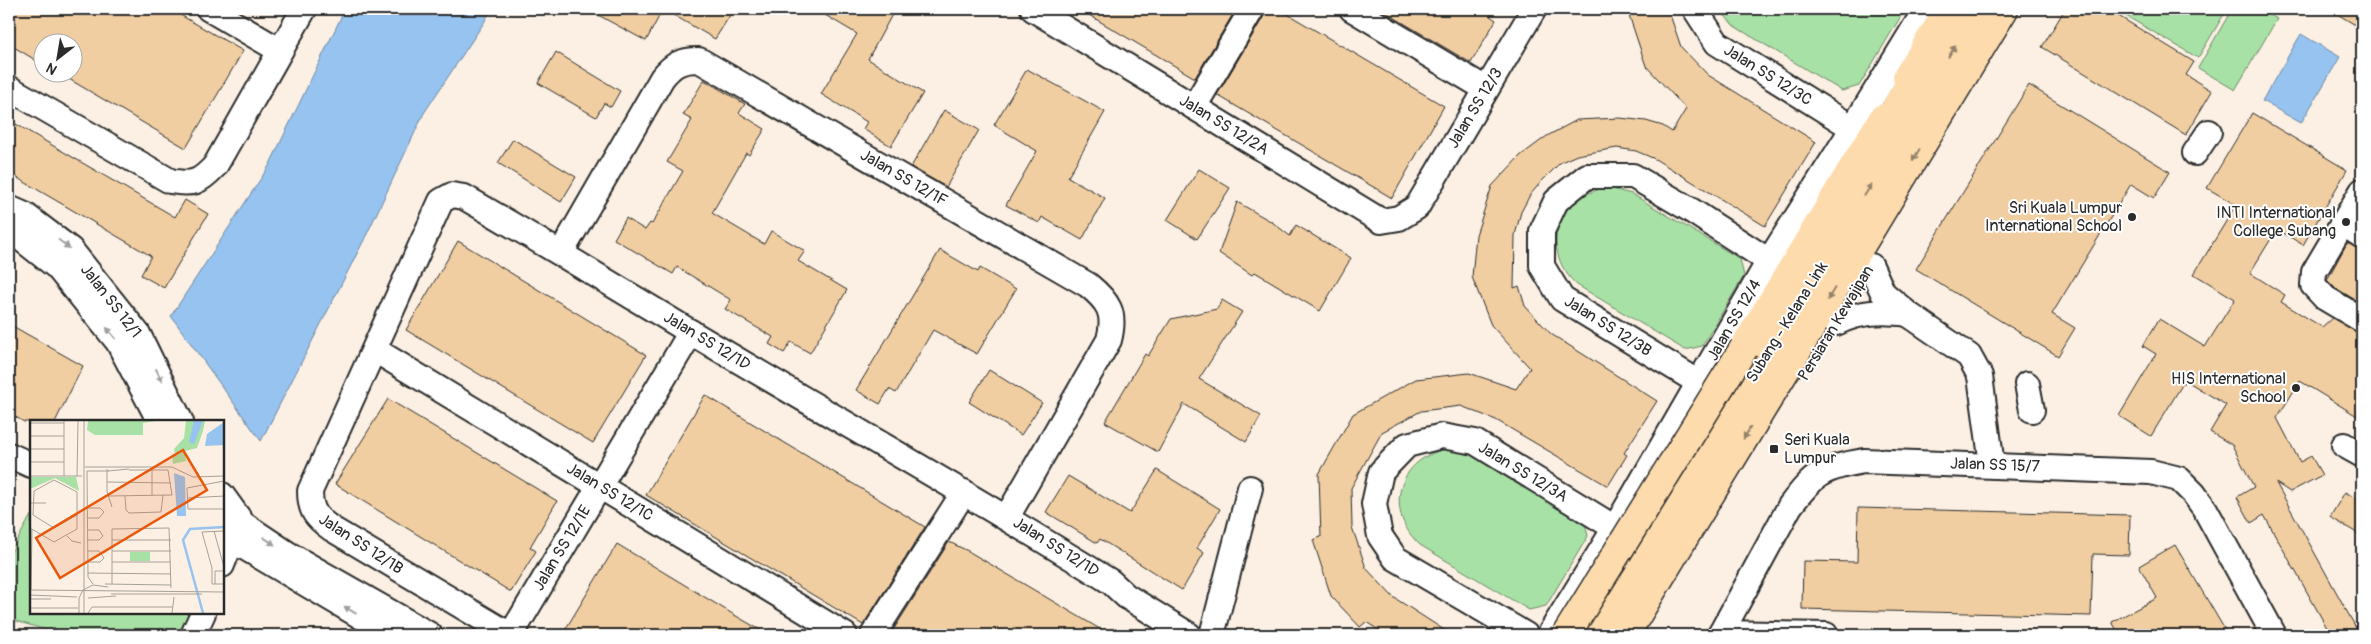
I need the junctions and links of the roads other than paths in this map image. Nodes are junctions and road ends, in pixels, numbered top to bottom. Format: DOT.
graph roads {
  1 [pos="209,9"];
  2 [pos="304,9"];
  3 [pos="1033,9"];
  4 [pos="1252,9"];
  5 [pos="1352,9"];
  6 [pos="1534,9"];
  7 [pos="1695,9"];
  8 [pos="1926,9"];
  9 [pos="1949,9"];
  10 [pos="1956,9"];
  11 [pos="1978,9"];
  12 [pos="2004,9"];
  13 [pos="2023,9"];
  14 [pos="279,50"];
  15 [pos="9,88"];
  16 [pos="1486,90"];
  17 [pos="1194,107"];
  18 [pos="1853,128"];
  19 [pos="2209,132"];
  20 [pos="2195,153"];
  21 [pos="2362,191"];
  22 [pos="1417,207"];
  23 [pos="9,208"];
  24 [pos="2342,224"];
  25 [pos="9,229"];
  26 [pos="2362,236"];
  27 [pos="560,252"];
  28 [pos="1769,261"];
  29 [pos="1871,266"];
  30 [pos="1908,314"];
  31 [pos="2362,320"];
  32 [pos="1836,323"];
  33 [pos="691,332"];
  34 [pos="374,350"];
  35 [pos="1698,382"];
  36 [pos="2027,384"];
  37 [pos="2032,410"];
  38 [pos="159,420"];
  39 [pos="181,420"];
  40 [pos="9,455"];
  41 [pos="1992,464"];
  42 [pos="30,465"];
  43 [pos="9,472"];
  44 [pos="30,480"];
  45 [pos="599,486"];
  46 [pos="1250,488"];
  47 [pos="964,492"];
  48 [pos="224,499"];
  49 [pos="1007,517"];
  50 [pos="1615,528"];
  51 [pos="233,532"];
  52 [pos="224,559"];
  53 [pos="1111,582"];
  54 [pos="203,614"];
  55 [pos="1579,630"];
  56 [pos="420,633"];
  57 [pos="1720,634"];
  58 [pos="194,635"];
  59 [pos="392,635"];
  60 [pos="510,635"];
  61 [pos="845,635"];
  62 [pos="873,635"];
  63 [pos="1189,635"];
  64 [pos="1206,635"];
  65 [pos="1212,635"];
  66 [pos="1526,635"];
  67 [pos="1549,635"];
  68 [pos="1625,635"];
  69 [pos="1644,635"];
  70 [pos="1826,635"];
  71 [pos="2274,635"];
  1 -- 14 [label="street"];
  2 -- 14 [label="street"];
  3 -- 17 [label="street, Jalan SS 12/2A"];
  4 -- 17 [label="street"];
  5 -- 16 [label="street"];
  6 -- 16 [label="street, Jalan SS 12/3"];
  7 -- 18 [label="street, Jalan SS 12/3C"];
  8 -- 18 [label="street, Jalan SS 12/4"];
  9 -- 55 [label="main road, bridge"];
  10 -- 55 [label="main road"];
  55 -- 11 [label="main road, Subang - Kelana Link, one-way"];
  12 -- 68 [label="main road, Subang - Kelana Link, one-way"];
  13 -- 29 [label="main road, Persiaran Kewajipan"];
  14 -- 15 [label="street"];
  16 -- 22 [label="street, Jalan SS 12/3"];
  17 -- 22 [label="street, Jalan SS 12/2A"];
  18 -- 28 [label="street, Jalan SS 12/4"];
  19 -- 20 [label="street"];
  21 -- 24 [label="street"];
  23 -- 39 [label="street, Jalan SS 12/1, one-way"];
  24 -- 26 [label="street"];
  24 -- 31 [label="street"];
  38 -- 25 [label="street, Jalan SS 12/1, one-way"];
  27 -- 33 [label="street, Jalan SS 12/1D"];
  27 -- 34 [label="street, Jalan SS 12/1D"];
  27 -- 49 [label="street, Jalan SS 12/1F"];
  28 -- 35 [label="street, Jalan SS 12/4"];
  28 -- 35 [label="street, Jalan SS 12/3B"];
  29 -- 30 [label="street"];
  29 -- 32 [label="main road, Persiaran Kewajipan"];
  30 -- 32 [label="street"];
  30 -- 41 [label="street"];
  32 -- 69 [label="main road, Persiaran Kewajipan"];
  33 -- 45 [label="street, Jalan SS 12/1E"];
  33 -- 47 [label="street, Jalan SS 12/1D"];
  34 -- 45 [label="street, Jalan SS 12/1C"];
  34 -- 60 [label="street, Jalan SS 12/1B"];
  35 -- 50 [label="street, Jalan SS 12/4"];
  36 -- 37 [label="street"];
  40 -- 42 [label="street"];
  41 -- 57 [label="street, Jalan SS 15/7"];
  41 -- 71 [label="street, Jalan SS 15/7"];
  43 -- 44 [label="street"];
  45 -- 60 [label="street, Jalan SS 12/1E"];
  45 -- 61 [label="street, Jalan SS 12/1C"];
  46 -- 65 [label="street"];
  47 -- 49 [label="street, Jalan SS 12/1D"];
  47 -- 62 [label="street"];
  48 -- 51 [label="street"];
  49 -- 53 [label="street, Jalan SS 12/1D"];
  50 -- 55 [label="street, Jalan SS 12/4"];
  50 -- 66 [label="street, Jalan SS 12/3A"];
  51 -- 52 [label="street"];
  51 -- 56 [label="street, one-way"];
  59 -- 51 [label="street, one-way"];
  53 -- 63 [label="street, Jalan SS 12/1D"];
  53 -- 64 [label="street, Jalan SS 12/1D"];
  54 -- 58 [label="street"];
  55 -- 67 [label="street, Jalan SS 12/4"];
  57 -- 70 [label="street"];
}
